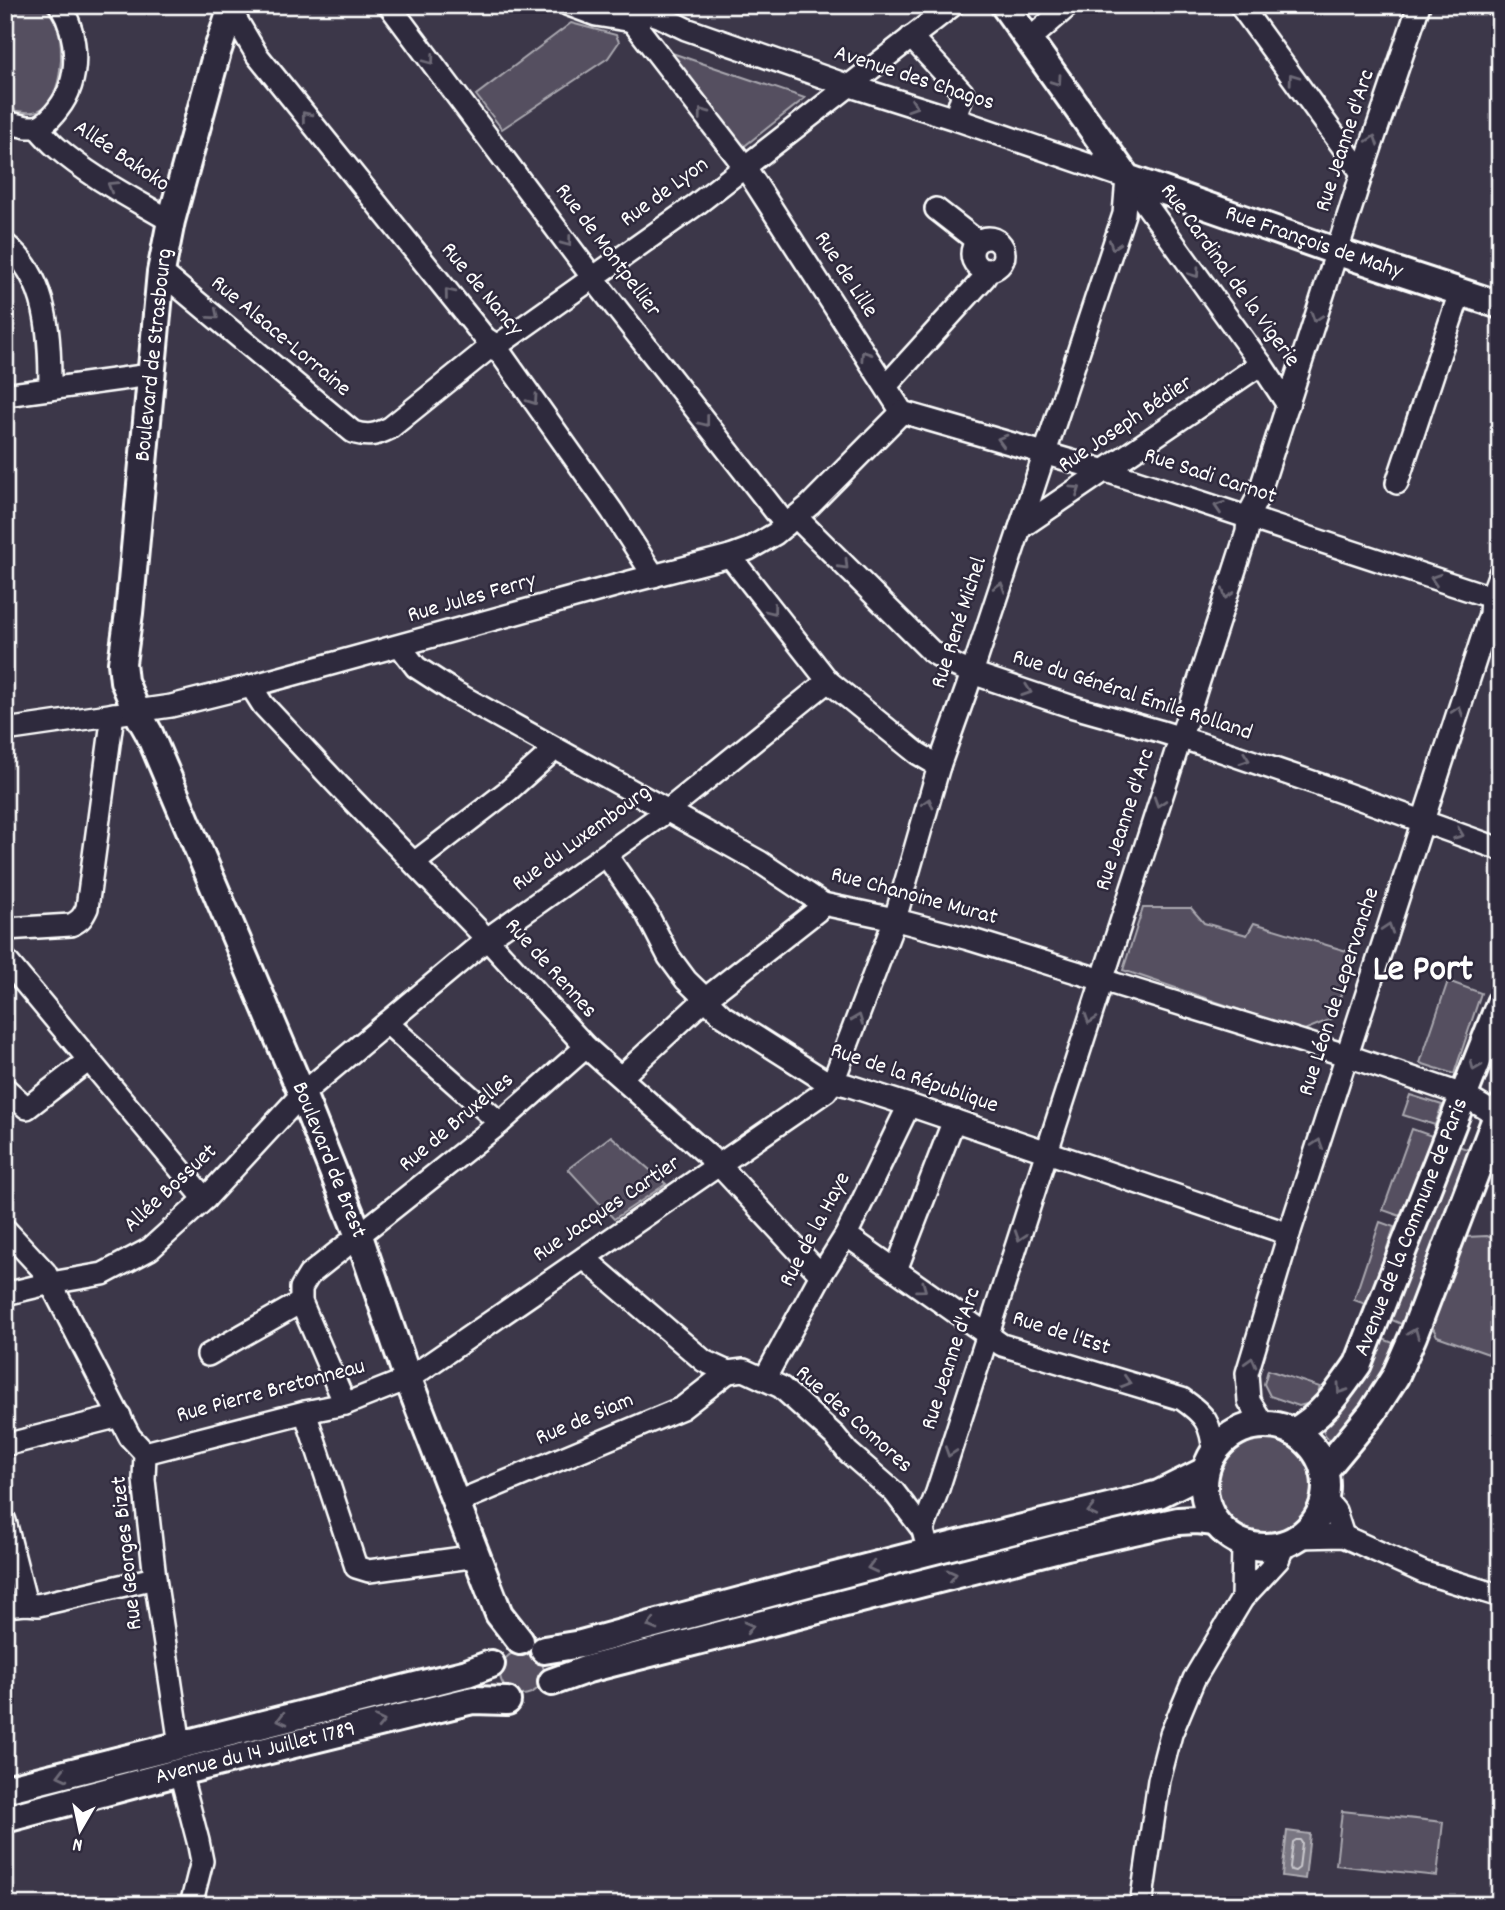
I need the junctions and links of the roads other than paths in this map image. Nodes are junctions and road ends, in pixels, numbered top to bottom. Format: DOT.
graph roads {
  1 [pos="60,5"];
  2 [pos="389,5"];
  3 [pos="569,5"];
  4 [pos="620,5"];
  5 [pos="953,5"];
  6 [pos="1004,5"];
  7 [pos="1069,5"];
  8 [pos="1240,5"];
  9 [pos="1419,5"];
  10 [pos="1495,5"];
  11 [pos="232,6"];
  12 [pos="1500,7"];
  13 [pos="631,14"];
  14 [pos="911,37"];
  15 [pos="1028,40"];
  16 [pos="253,49"];
  17 [pos="217,52"];
  18 [pos="848,85"];
  19 [pos="955,120"];
  20 [pos="5,122"];
  21 [pos="37,127"];
  22 [pos="745,167"];
  23 [pos="1362,173"];
  24 [pos="1127,178"];
  25 [pos="936,209"];
  26 [pos="171,221"];
  27 [pos="5,244"];
  28 [pos="1338,252"];
  29 [pos="162,272"];
  30 [pos="593,278"];
  31 [pos="1460,292"];
  32 [pos="1500,304"];
  33 [pos="494,344"];
  34 [pos="1261,364"];
  35 [pos="150,375"];
  36 [pos="886,386"];
  37 [pos="50,389"];
  38 [pos="5,395"];
  39 [pos="1288,405"];
  40 [pos="902,412"];
  41 [pos="367,437"];
  42 [pos="1045,453"];
  43 [pos="1106,471"];
  44 [pos="1397,483"];
  45 [pos="1248,516"];
  46 [pos="791,521"];
  47 [pos="1020,528"];
  48 [pos="730,556"];
  49 [pos="1500,573"];
  50 [pos="654,576"];
  51 [pos="1496,599"];
  52 [pos="400,646"];
  53 [pos="972,673"];
  54 [pos="828,681"];
  55 [pos="251,686"];
  56 [pos="125,712"];
  57 [pos="5,730"];
  58 [pos="1180,737"];
  59 [pos="555,749"];
  60 [pos="939,766"];
  61 [pos="667,811"];
  62 [pos="1423,821"];
  63 [pos="1500,849"];
  64 [pos="606,855"];
  65 [pos="414,863"];
  66 [pos="823,904"];
  67 [pos="895,919"];
  68 [pos="5,929"];
  69 [pos="487,939"];
  70 [pos="5,959"];
  71 [pos="1103,980"];
  72 [pos="705,999"];
  73 [pos="1500,1003"];
  74 [pos="387,1023"];
  75 [pos="586,1047"];
  76 [pos="1347,1056"];
  77 [pos="89,1060"];
  78 [pos="621,1077"];
  79 [pos="833,1082"];
  80 [pos="5,1088"];
  81 [pos="302,1094"];
  82 [pos="1463,1094"];
  83 [pos="909,1105"];
  84 [pos="1499,1113"];
  85 [pos="954,1120"];
  86 [pos="499,1123"];
  87 [pos="1048,1151"];
  88 [pos="719,1165"];
  89 [pos="205,1199"];
  90 [pos="5,1229"];
  91 [pos="1289,1234"];
  92 [pos="846,1235"];
  93 [pos="359,1236"];
  94 [pos="583,1258"];
  95 [pos="896,1270"];
  96 [pos="821,1275"];
  97 [pos="51,1283"];
  98 [pos="5,1294"];
  99 [pos="301,1302"];
  100 [pos="988,1335"];
  101 [pos="208,1355"];
  102 [pos="727,1372"];
  103 [pos="408,1378"];
  104 [pos="765,1378"];
  105 [pos="345,1404"];
  106 [pos="305,1412"];
  107 [pos="120,1416"];
  108 [pos="1264,1424"];
  109 [pos="1293,1432"];
  110 [pos="5,1445"];
  111 [pos="145,1453"];
  112 [pos="1209,1462"];
  113 [pos="1324,1471"];
  114 [pos="894,1492"];
  115 [pos="937,1492"];
  116 [pos="1325,1499"];
  117 [pos="456,1503"];
  118 [pos="5,1521"];
  119 [pos="1215,1522"];
  120 [pos="1343,1536"];
  121 [pos="925,1541"];
  122 [pos="1291,1541"];
  123 [pos="1243,1544"];
  124 [pos="477,1556"];
  125 [pos="155,1578"];
  126 [pos="1500,1596"];
  127 [pos="1242,1599"];
  128 [pos="15,1605"];
  129 [pos="544,1650"];
  130 [pos="496,1656"];
  131 [pos="584,1657"];
  132 [pos="533,1696"];
  133 [pos="180,1745"];
  134 [pos="180,1772"];
  135 [pos="5,1789"];
  136 [pos="5,1819"];
  137 [pos="191,1905"];
  138 [pos="1141,1905"];
  1 -- 21 [label="street"];
  2 -- 30 [label="street, Rue de Montpellier, one-way"];
  3 -- 13 [label="street, Avenue des Chagos"];
  4 -- 13 [label="street, Rue de Lille"];
  5 -- 14 [label="street, Rue de Lyon"];
  6 -- 15 [label="main road"];
  7 -- 15 [label="street"];
  23 -- 8 [label="street, one-way"];
  23 -- 9 [label="street, Rue Jeanne d'Arc, one-way"];
  10 -- 12 [label="street"];
  11 -- 16 [label="street, Rue de Nancy"];
  11 -- 17 [label="main road, Boulevard de Strasbourg"];
  13 -- 18 [label="street, Avenue des Chagos"];
  22 -- 13 [label="street, Rue de Lille, one-way"];
  14 -- 18 [label="street, Rue de Lyon"];
  14 -- 19 [label="street"];
  15 -- 24 [label="main road, one-way"];
  16 -- 17 [label="street"];
  33 -- 16 [label="street, Rue de Nancy, one-way"];
  17 -- 26 [label="main road, Boulevard de Strasbourg"];
  18 -- 19 [label="street, Avenue des Chagos, one-way"];
  18 -- 22 [label="street, Rue de Lyon"];
  19 -- 24 [label="street, Avenue des Chagos"];
  20 -- 21 [label="street, Allée Bakoko"];
  26 -- 21 [label="street, Allée Bakoko, one-way"];
  22 -- 30 [label="street, Rue de Lyon"];
  36 -- 22 [label="street, Rue de Lille, one-way"];
  23 -- 28 [label="street, Rue Jeanne d'Arc"];
  24 -- 28 [label="main road, Rue François de Mahy"];
  24 -- 34 [label="street, Rue Cardinal de la Vigerie, one-way"];
  24 -- 42 [label="street, Rue René Michel, one-way"];
  25 -- 36 [label="street"];
  26 -- 29 [label="main road, Boulevard de Strasbourg"];
  27 -- 37 [label="street"];
  28 -- 31 [label="main road, Rue François de Mahy"];
  28 -- 39 [label="street, Rue Jeanne d'Arc, one-way"];
  29 -- 35 [label="main road, Boulevard de Strasbourg"];
  29 -- 41 [label="street, Rue Alsace-Lorraine, one-way"];
  30 -- 33 [label="street, Rue de Lyon"];
  30 -- 46 [label="street, Rue de Montpellier, one-way"];
  31 -- 32 [label="main road, Rue François de Mahy"];
  31 -- 44 [label="street"];
  33 -- 41 [label="street, Rue de Lyon"];
  33 -- 50 [label="street, Rue de Nancy, one-way"];
  34 -- 39 [label="street, Rue Cardinal de la Vigerie"];
  34 -- 43 [label="street, Rue Joseph Bédier"];
  35 -- 37 [label="street"];
  35 -- 56 [label="main road, Boulevard de Strasbourg"];
  36 -- 40 [label="street, Rue de Lille"];
  37 -- 38 [label="street"];
  39 -- 45 [label="street, Rue Jeanne d'Arc"];
  42 -- 40 [label="street, Rue Sadi Carnot, one-way"];
  40 -- 46 [label="street, Rue Jules Ferry"];
  42 -- 43 [label="street, Rue Sadi Carnot"];
  42 -- 47 [label="street, Rue René Michel"];
  45 -- 43 [label="street, Rue Sadi Carnot, one-way"];
  47 -- 43 [label="street, Rue Joseph Bédier, one-way"];
  51 -- 45 [label="street, Rue Sadi Carnot, one-way"];
  45 -- 58 [label="street, Rue Jeanne d'Arc, one-way"];
  46 -- 48 [label="street, Rue Jules Ferry"];
  46 -- 53 [label="street, Rue du Général Émile Rolland, one-way"];
  53 -- 47 [label="street, Rue René Michel, one-way"];
  48 -- 50 [label="street, Rue Jules Ferry"];
  48 -- 54 [label="street, one-way"];
  49 -- 51 [label="street, Rue Léon de Lepervanche"];
  50 -- 52 [label="street, Rue Jules Ferry"];
  62 -- 51 [label="street, Rue Léon de Lepervanche, one-way"];
  52 -- 55 [label="street, Rue Jules Ferry"];
  52 -- 59 [label="street, Rue Chanoine Murat"];
  53 -- 58 [label="street, Rue du Général Émile Rolland, one-way"];
  53 -- 60 [label="street, Rue René Michel"];
  54 -- 60 [label="street"];
  54 -- 61 [label="street, Rue du Luxembourg"];
  55 -- 56 [label="street, Rue Jules Ferry"];
  55 -- 65 [label="street, Rue de Rennes"];
  56 -- 57 [label="street, Rue Jules Ferry"];
  56 -- 68 [label="street"];
  56 -- 81 [label="main road, Boulevard de Brest"];
  58 -- 62 [label="street, Rue du Général Émile Rolland, one-way"];
  58 -- 71 [label="street, Rue Jeanne d'Arc, one-way"];
  59 -- 61 [label="street, Rue Chanoine Murat"];
  59 -- 65 [label="street"];
  67 -- 60 [label="street, Rue René Michel, one-way"];
  61 -- 64 [label="street, Rue du Luxembourg"];
  61 -- 66 [label="street, Rue Chanoine Murat"];
  62 -- 63 [label="street, Rue du Général Émile Rolland, one-way"];
  76 -- 62 [label="street, Rue Léon de Lepervanche, one-way"];
  64 -- 69 [label="street, Rue du Luxembourg"];
  64 -- 72 [label="street, Rue de la République"];
  65 -- 69 [label="street, Rue de Rennes"];
  66 -- 67 [label="street, Rue Chanoine Murat"];
  66 -- 72 [label="street"];
  67 -- 71 [label="street, Rue Chanoine Murat"];
  79 -- 67 [label="street, Rue René Michel, one-way"];
  69 -- 74 [label="street, Rue du Luxembourg"];
  69 -- 75 [label="street, Rue de Rennes"];
  70 -- 77 [label="street"];
  71 -- 76 [label="street, Rue Chanoine Murat"];
  71 -- 87 [label="street, Rue Jeanne d'Arc, one-way"];
  72 -- 78 [label="street"];
  72 -- 79 [label="street, Rue de la République"];
  73 -- 82 [label="main road, Avenue de la Commune de Paris, one-way"];
  74 -- 81 [label="street, Rue du Luxembourg"];
  74 -- 86 [label="street"];
  75 -- 78 [label="street, Rue de Rennes"];
  75 -- 86 [label="street, Rue de Bruxelles"];
  76 -- 82 [label="street, Rue Chanoine Murat"];
  91 -- 76 [label="street, Rue Léon de Lepervanche, one-way"];
  77 -- 80 [label="street"];
  77 -- 89 [label="street"];
  78 -- 88 [label="street, Rue de Rennes"];
  79 -- 83 [label="street, Rue de la République"];
  79 -- 88 [label="street, Rue Jacques Cartier"];
  81 -- 89 [label="street, Allée Bossuet"];
  81 -- 93 [label="main road, Boulevard de Brest"];
  82 -- 84 [label="street, Rue Chanoine Murat"];
  82 -- 109 [label="main road, Avenue de la Commune de Paris, one-way"];
  83 -- 85 [label="street, Rue de la République"];
  83 -- 92 [label="street, Rue de la Haye"];
  113 -- 84 [label="main road, Avenue de la Commune de Paris, one-way"];
  85 -- 87 [label="street, Rue de la République"];
  85 -- 95 [label="street"];
  86 -- 93 [label="street, Rue de Bruxelles"];
  87 -- 91 [label="street, Rue de la République"];
  87 -- 100 [label="street, Rue Jeanne d'Arc, one-way"];
  88 -- 94 [label="street, Rue Jacques Cartier"];
  88 -- 96 [label="street, Rue de Rennes"];
  89 -- 97 [label="street, Allée Bossuet"];
  90 -- 97 [label="street, Rue Georges Bizet"];
  108 -- 91 [label="street, Rue Léon de Lepervanche, one-way"];
  92 -- 95 [label="street, Rue de l'Est"];
  92 -- 96 [label="street, Rue de la Haye"];
  93 -- 99 [label="street, Rue de Bruxelles"];
  93 -- 103 [label="main road, Boulevard de Brest"];
  94 -- 102 [label="street, Rue des Comores"];
  94 -- 103 [label="street, Rue Jacques Cartier"];
  95 -- 100 [label="street, Rue de l'Est, one-way"];
  96 -- 104 [label="street, Rue de la Haye"];
  97 -- 98 [label="street, Allée Bossuet"];
  97 -- 107 [label="street, Rue Georges Bizet"];
  99 -- 101 [label="street"];
  99 -- 105 [label="street"];
  100 -- 112 [label="street, Rue de l'Est, one-way"];
  100 -- 115 [label="street, Rue Jeanne d'Arc, one-way"];
  102 -- 104 [label="street, Rue des Comores"];
  102 -- 117 [label="street, Rue de Siam"];
  103 -- 105 [label="street, Rue Pierre Bretonneau"];
  103 -- 117 [label="main road, Boulevard de Brest"];
  104 -- 114 [label="street, Rue des Comores"];
  105 -- 106 [label="street, Rue Pierre Bretonneau"];
  106 -- 111 [label="street, Rue Pierre Bretonneau"];
  106 -- 124 [label="street"];
  107 -- 110 [label="street"];
  107 -- 111 [label="street, Rue Georges Bizet"];
  108 -- 109 [label="main road"];
  108 -- 112 [label="main road"];
  109 -- 113 [label="main road"];
  111 -- 125 [label="street, Rue Georges Bizet"];
  112 -- 119 [label="main road"];
  112 -- 121 [label="main road, one-way"];
  113 -- 116 [label="main road"];
  114 -- 115 [label="street"];
  114 -- 121 [label="street, Rue des Comores"];
  115 -- 121 [label="street, Rue Jeanne d'Arc"];
  116 -- 120 [label="street"];
  116 -- 122 [label="main road"];
  117 -- 124 [label="main road, Boulevard de Brest"];
  118 -- 128 [label="street"];
  119 -- 123 [label="main road"];
  131 -- 119 [label="main road, one-way"];
  120 -- 122 [label="street"];
  120 -- 126 [label="street"];
  121 -- 131 [label="main road, one-way"];
  122 -- 123 [label="main road"];
  122 -- 127 [label="street"];
  123 -- 127 [label="street"];
  124 -- 130 [label="main road, Boulevard de Brest"];
  125 -- 128 [label="street"];
  125 -- 133 [label="street, Rue Georges Bizet"];
  127 -- 138 [label="street"];
  129 -- 130 [label="main road"];
  129 -- 131 [label="main road"];
  129 -- 132 [label="main road"];
  130 -- 132 [label="main road"];
  130 -- 133 [label="main road, one-way"];
  131 -- 132 [label="main road, Avenue du 14 Juillet 1789"];
  134 -- 132 [label="main road, Avenue du 14 Juillet 1789, one-way"];
  133 -- 135 [label="main road, one-way"];
  134 -- 136 [label="main road, Avenue du 14 Juillet 1789"];
  134 -- 137 [label="street"];
}
